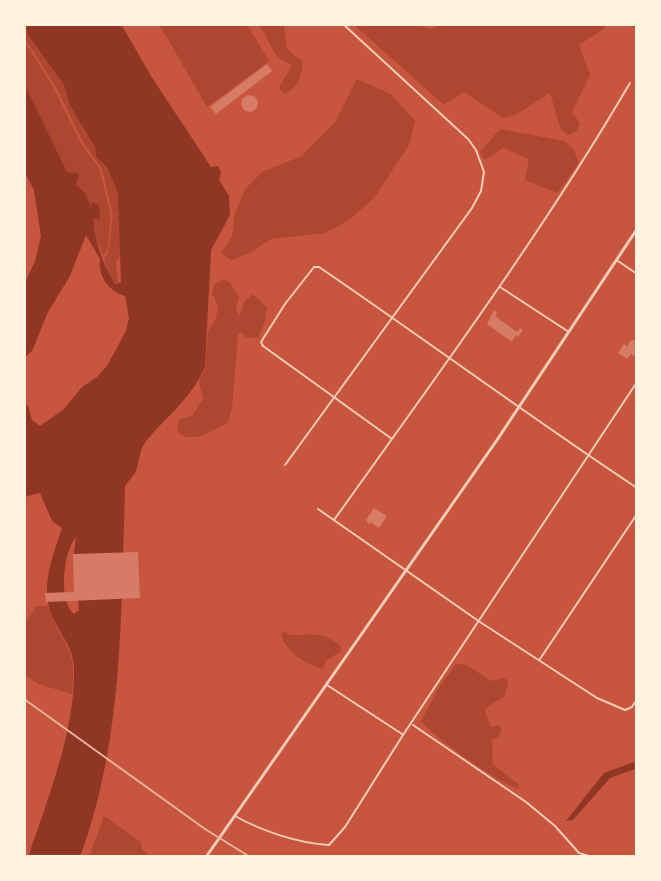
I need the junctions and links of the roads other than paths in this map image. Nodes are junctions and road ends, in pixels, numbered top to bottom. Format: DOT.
graph roads {
  1 [pos="343,24"];
  2 [pos="630,83"];
  3 [pos="637,229"];
  4 [pos="616,260"];
  5 [pos="637,274"];
  6 [pos="500,287"];
  7 [pos="392,317"];
  8 [pos="570,333"];
  9 [pos="451,359"];
  10 [pos="637,382"];
  11 [pos="333,397"];
  12 [pos="519,408"];
  13 [pos="392,439"];
  14 [pos="589,456"];
  15 [pos="285,465"];
  16 [pos="637,488"];
  17 [pos="318,509"];
  18 [pos="637,514"];
  19 [pos="334,520"];
  20 [pos="406,571"];
  21 [pos="480,622"];
  22 [pos="540,660"];
  23 [pos="327,685"];
  24 [pos="637,699"];
  25 [pos="412,724"];
  26 [pos="403,735"];
  27 [pos="235,816"];
  28 [pos="206,857"];
  29 [pos="592,857"];
  1 -- 7 [label="street"];
  2 -- 6 [label="street"];
  3 -- 4 [label="street"];
  4 -- 5 [label="street"];
  4 -- 8 [label="street"];
  6 -- 8 [label="street"];
  6 -- 9 [label="street"];
  7 -- 9 [label="street"];
  7 -- 11 [label="street"];
  7 -- 11 [label="street"];
  8 -- 12 [label="street"];
  9 -- 12 [label="street"];
  9 -- 13 [label="street"];
  10 -- 14 [label="street"];
  11 -- 13 [label="street"];
  11 -- 15 [label="street"];
  12 -- 14 [label="street"];
  12 -- 20 [label="street"];
  13 -- 19 [label="street"];
  14 -- 16 [label="street"];
  14 -- 21 [label="street"];
  17 -- 19 [label="street"];
  18 -- 22 [label="street"];
  19 -- 20 [label="street"];
  20 -- 21 [label="street"];
  20 -- 23 [label="street"];
  21 -- 22 [label="street"];
  21 -- 25 [label="street"];
  22 -- 24 [label="street"];
  23 -- 26 [label="street"];
  23 -- 27 [label="street"];
  25 -- 26 [label="street"];
  25 -- 29 [label="street"];
  26 -- 27 [label="street"];
  27 -- 28 [label="street"];
}
